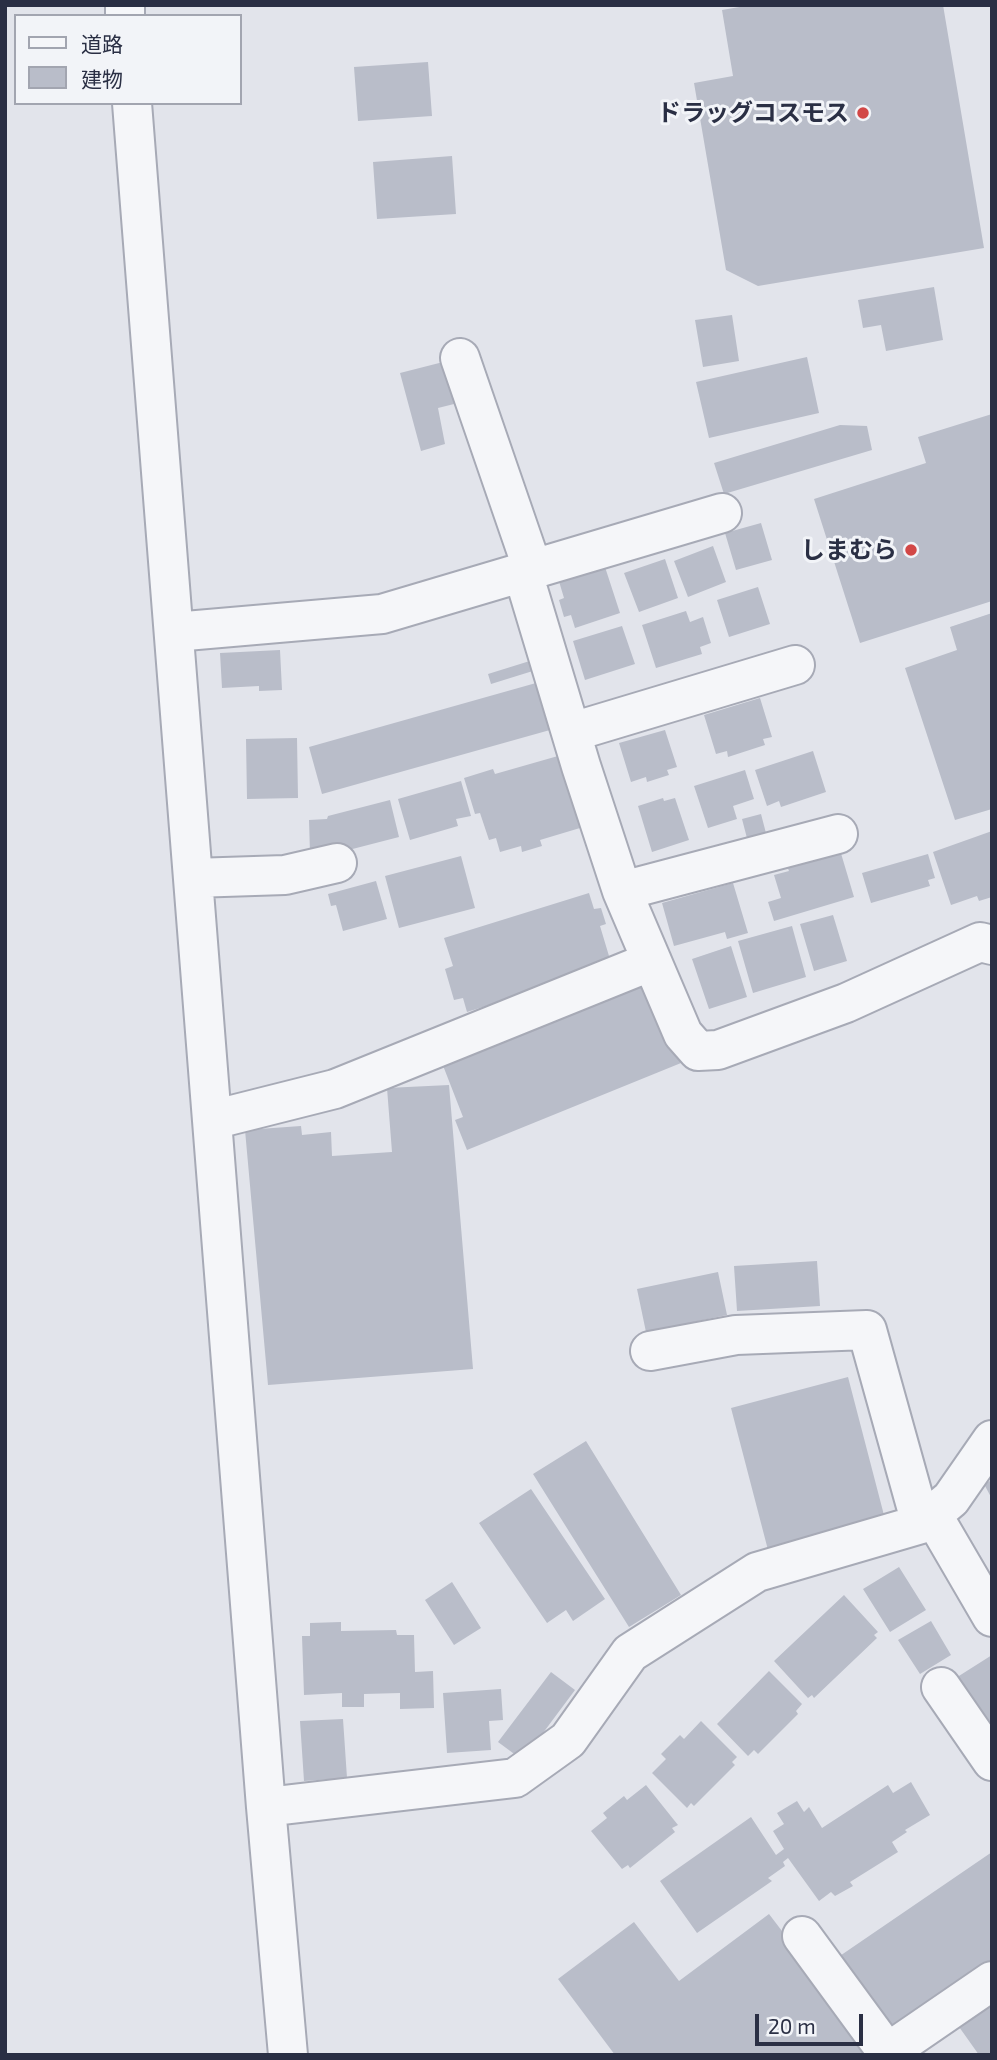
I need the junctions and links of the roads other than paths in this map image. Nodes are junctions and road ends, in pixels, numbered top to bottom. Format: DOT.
graph roads {
  1 [pos="132,105"];
  2 [pos="460,358"];
  3 [pos="722,513"];
  4 [pos="528,571"];
  5 [pos="174,632"];
  6 [pos="795,665"];
  7 [pos="572,732"];
  8 [pos="838,834"];
  9 [pos="337,863"];
  10 [pos="193,878"];
  11 [pos="622,891"];
  12 [pos="992,945"];
  13 [pos="652,961"];
  14 [pos="212,1120"];
  15 [pos="650,1351"];
  16 [pos="992,1440"];
  17 [pos="926,1519"];
  18 [pos="992,1617"];
  19 [pos="941,1687"];
  20 [pos="992,1761"];
  21 [pos="266,1807"];
  22 [pos="802,1936"];
  23 [pos="992,1981"];
  24 [pos="886,2053"];
  25 [pos="288,2055"];
  1 -- 5 [label="street"];
  2 -- 4 [label="street"];
  3 -- 4 [label="street"];
  4 -- 5 [label="street"];
  4 -- 7 [label="street"];
  5 -- 10 [label="street"];
  6 -- 7 [label="street"];
  7 -- 11 [label="street"];
  8 -- 11 [label="street"];
  9 -- 10 [label="street"];
  10 -- 14 [label="street"];
  11 -- 13 [label="street"];
  12 -- 13 [label="street"];
  13 -- 14 [label="street"];
  14 -- 21 [label="street"];
  15 -- 17 [label="street"];
  16 -- 17 [label="street"];
  17 -- 18 [label="street"];
  17 -- 21 [label="street"];
  19 -- 20 [label="street"];
  21 -- 25 [label="street"];
  22 -- 24 [label="street"];
  23 -- 24 [label="street"];
}
